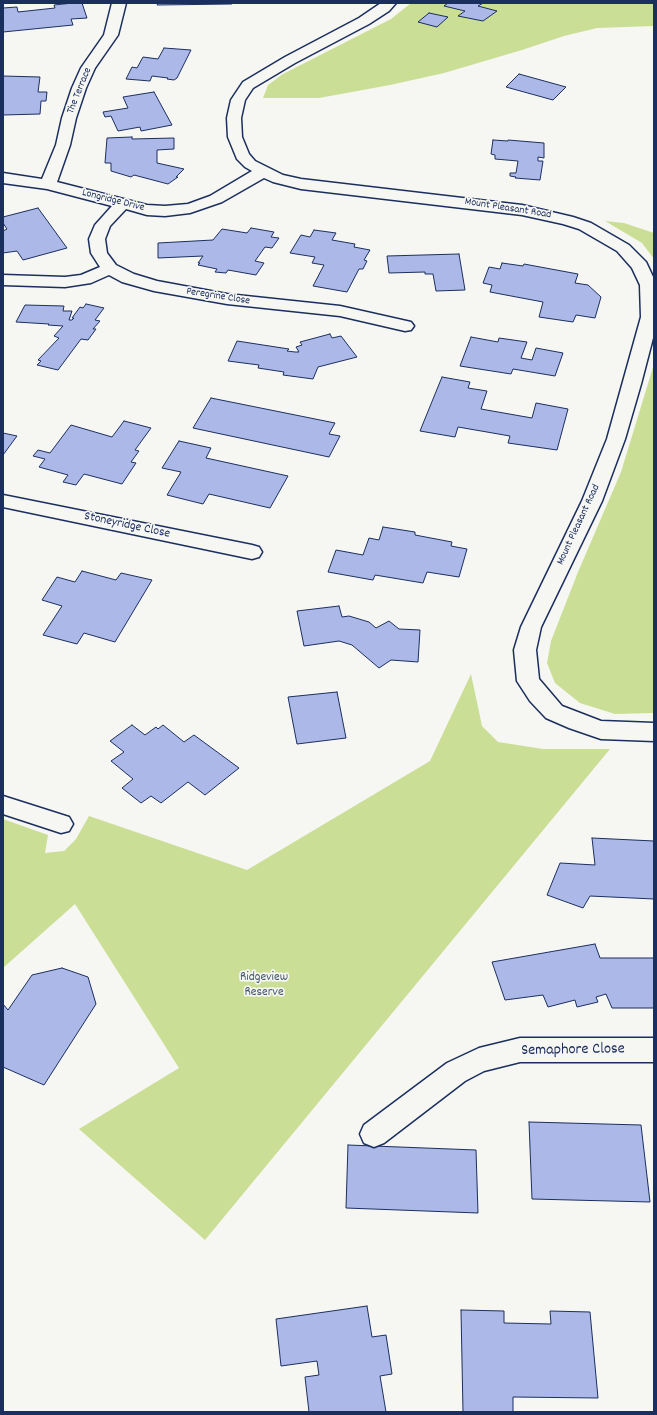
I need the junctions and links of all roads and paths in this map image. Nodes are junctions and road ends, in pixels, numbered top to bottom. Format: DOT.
graph roads {
  1 [pos="119,3"];
  2 [pos="389,3"];
  3 [pos="264,172"];
  4 [pos="3,178"];
  5 [pos="48,184"];
  6 [pos="122,204"];
  7 [pos="110,269"];
  8 [pos="3,280"];
  9 [pos="405,326"];
  10 [pos="3,501"];
  11 [pos="252,552"];
  12 [pos="654,732"];
  13 [pos="3,805"];
  14 [pos="61,824"];
  15 [pos="654,1050"];
  16 [pos="374,1134"];
  1 -- 5 [label="street, The Terrace"];
  2 -- 3 [label="street, Mount Pleasant Road"];
  3 -- 6 [label="street, Longridge Drive"];
  3 -- 12 [label="street, Mount Pleasant Road"];
  4 -- 5 [label="street, Longridge Drive"];
  5 -- 6 [label="street, Longridge Drive"];
  6 -- 7 [label="street, Peregrine Close"];
  7 -- 8 [label="street"];
  7 -- 9 [label="street, Peregrine Close"];
  10 -- 11 [label="street, Stoneyridge Close"];
  13 -- 14 [label="street"];
  15 -- 16 [label="street, Semaphore Close"];
}
